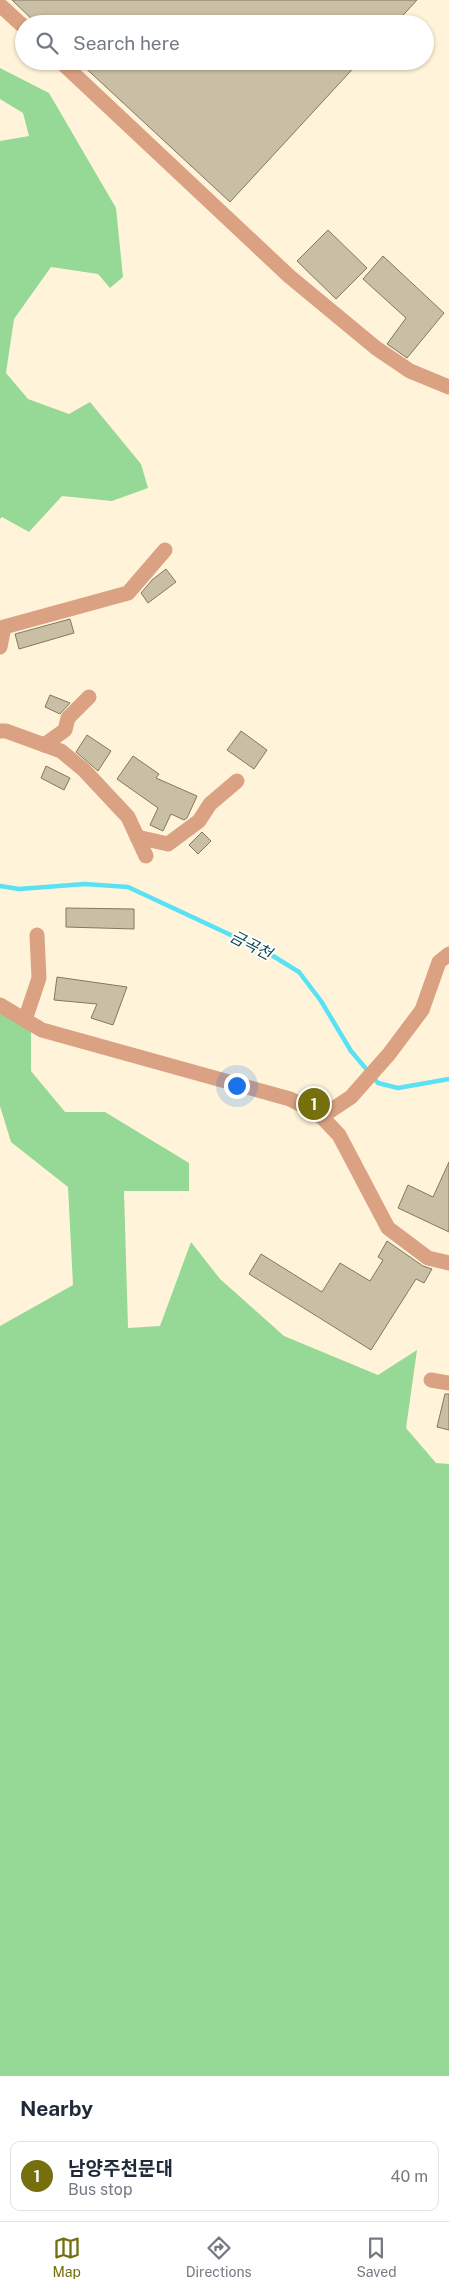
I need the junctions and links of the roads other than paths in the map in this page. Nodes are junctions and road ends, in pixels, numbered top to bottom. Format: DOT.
graph roads {
  1 [pos="0,5"];
  2 [pos="15,19"];
  3 [pos="70,70"];
  4 [pos="449,387"];
  5 [pos="165,550"];
  6 [pos="0,647"];
  7 [pos="90,697"];
  8 [pos="0,731"];
  9 [pos="44,745"];
  10 [pos="237,781"];
  11 [pos="137,837"];
  12 [pos="146,856"];
  13 [pos="37,935"];
  14 [pos="449,954"];
  15 [pos="0,1005"];
  16 [pos="25,1020"];
  17 [pos="322,1117"];
  18 [pos="449,1263"];
  19 [pos="431,1380"];
  20 [pos="449,1384"];
  1 -- 2 [label="street"];
  3 -- 4 [label="street"];
  5 -- 6 [label="street"];
  7 -- 9 [label="street"];
  8 -- 9 [label="street"];
  9 -- 11 [label="street"];
  10 -- 11 [label="street"];
  11 -- 12 [label="street"];
  13 -- 16 [label="street"];
  14 -- 17 [label="street"];
  15 -- 16 [label="street"];
  16 -- 17 [label="street"];
  17 -- 18 [label="street"];
  19 -- 20 [label="street"];
}
